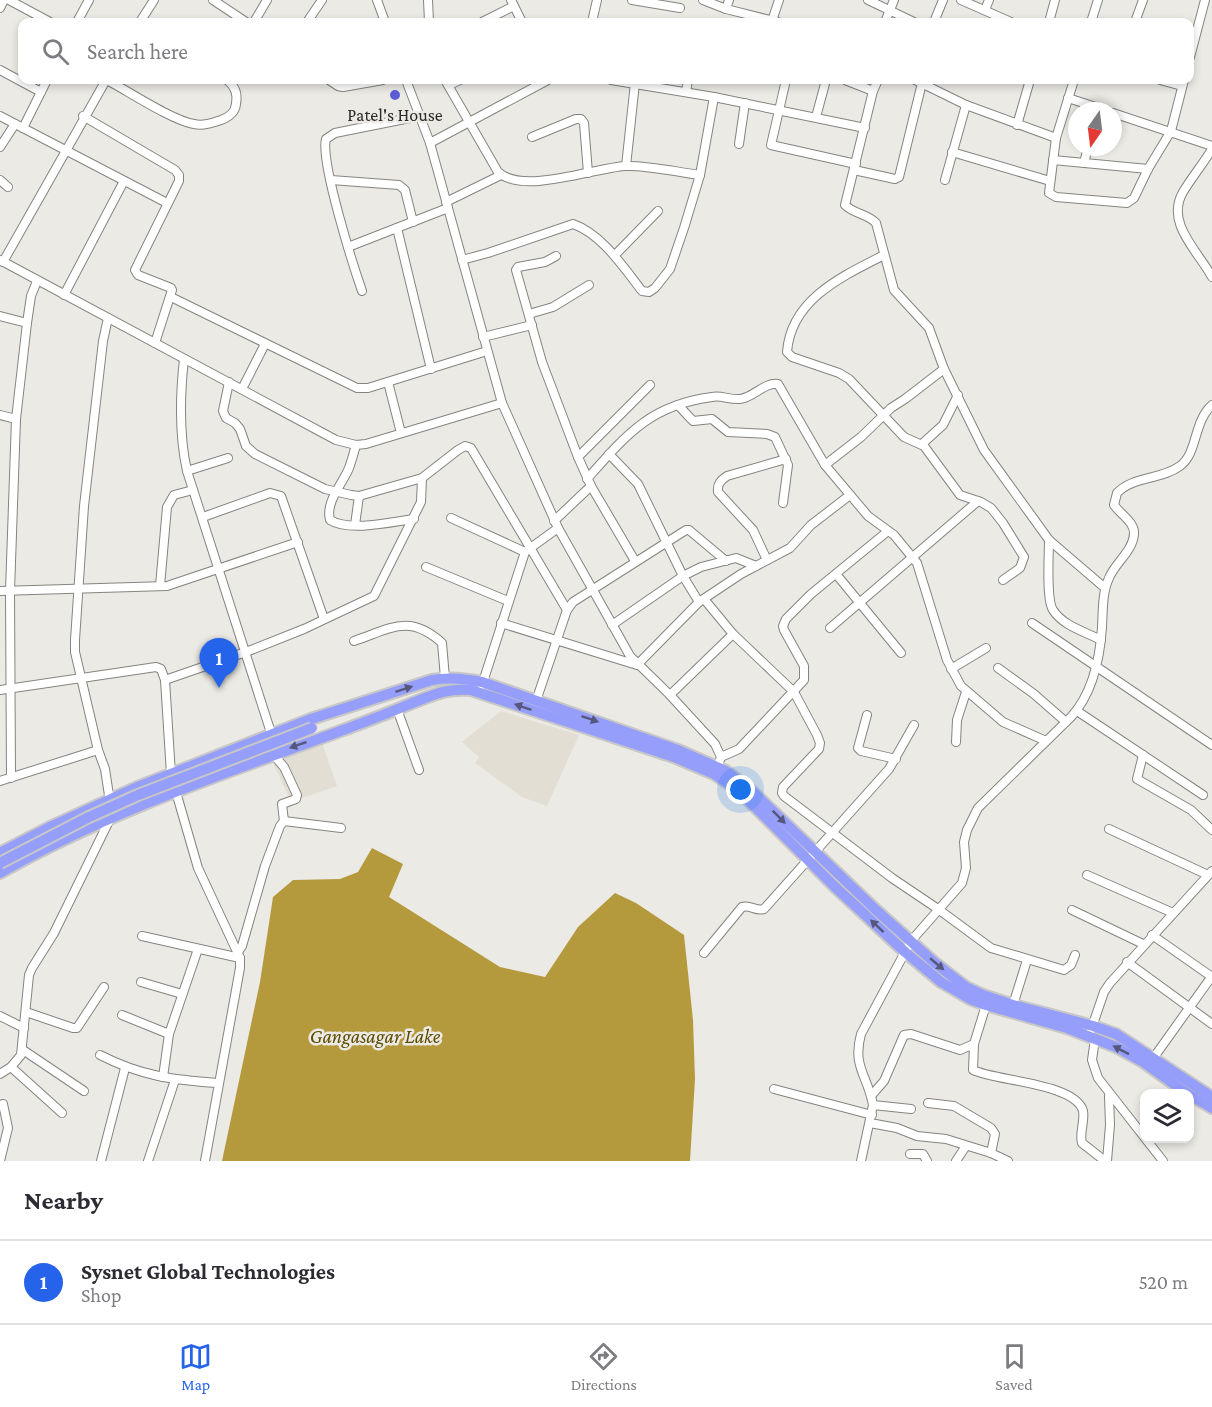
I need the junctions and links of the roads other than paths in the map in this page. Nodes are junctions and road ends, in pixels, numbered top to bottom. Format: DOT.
graph roads {
  1 [pos="6,0"];
  2 [pos="89,0"];
  3 [pos="154,0"];
  4 [pos="213,0"];
  5 [pos="267,0"];
  6 [pos="322,0"];
  7 [pos="376,0"];
  8 [pos="428,0"];
  9 [pos="597,0"];
  10 [pos="632,0"];
  11 [pos="703,0"];
  12 [pos="729,0"];
  13 [pos="779,0"];
  14 [pos="867,0"];
  15 [pos="894,0"];
  16 [pos="943,0"];
  17 [pos="961,0"];
  18 [pos="989,0"];
  19 [pos="1055,0"];
  20 [pos="1098,0"];
  21 [pos="1143,0"];
  22 [pos="1204,0"];
  23 [pos="512,3"];
  24 [pos="0,8"];
  25 [pos="680,8"];
  26 [pos="726,9"];
  27 [pos="985,10"];
  28 [pos="890,12"];
  29 [pos="42,18"];
  30 [pos="79,18"];
  31 [pos="144,18"];
  32 [pos="240,18"];
  33 [pos="256,18"];
  34 [pos="310,18"];
  35 [pos="383,18"];
  36 [pos="429,18"];
  37 [pos="488,18"];
  38 [pos="520,18"];
  39 [pos="593,18"];
  40 [pos="760,18"];
  41 [pos="776,18"];
  42 [pos="887,18"];
  43 [pos="905,18"];
  44 [pos="936,18"];
  45 [pos="1002,18"];
  46 [pos="1050,18"];
  47 [pos="1092,18"];
  48 [pos="1136,18"];
  49 [pos="1194,41"];
  50 [pos="0,70"];
  51 [pos="18,80"];
  52 [pos="26,84"];
  53 [pos="45,84"];
  54 [pos="104,84"];
  55 [pos="114,84"];
  56 [pos="232,84"];
  57 [pos="336,84"];
  58 [pos="360,84"];
  59 [pos="408,84"];
  60 [pos="448,84"];
  61 [pos="540,84"];
  62 [pos="635,84"];
  63 [pos="641,84"];
  64 [pos="687,84"];
  65 [pos="785,84"];
  66 [pos="825,84"];
  67 [pos="855,84"];
  68 [pos="876,84"];
  69 [pos="917,84"];
  70 [pos="924,84"];
  71 [pos="1028,84"];
  72 [pos="1073,84"];
  73 [pos="1183,84"];
  74 [pos="873,91"];
  75 [pos="41,92"];
  76 [pos="686,92"];
  77 [pos="714,97"];
  78 [pos="1068,98"];
  79 [pos="1079,102"];
  80 [pos="744,103"];
  81 [pos="966,105"];
  82 [pos="778,110"];
  83 [pos="0,116"];
  84 [pos="84,116"];
  85 [pos="420,116"];
  86 [pos="1122,116"];
  87 [pos="816,117"];
  88 [pos="471,121"];
  89 [pos="15,124"];
  90 [pos="1017,125"];
  91 [pos="23,128"];
  92 [pos="865,128"];
  93 [pos="1171,131"];
  94 [pos="532,137"];
  95 [pos="1056,138"];
  96 [pos="430,143"];
  97 [pos="740,144"];
  98 [pos="0,147"];
  99 [pos="1212,147"];
  100 [pos="65,150"];
  101 [pos="952,152"];
  102 [pos="1086,156"];
  103 [pos="1053,160"];
  104 [pos="1084,163"];
  105 [pos="626,166"];
  106 [pos="855,167"];
  107 [pos="1148,169"];
  108 [pos="588,172"];
  109 [pos="501,175"];
  110 [pos="700,175"];
  111 [pos="0,180"];
  112 [pos="331,180"];
  113 [pos="945,180"];
  114 [pos="124,181"];
  115 [pos="1050,181"];
  116 [pos="8,187"];
  117 [pos="167,203"];
  118 [pos="447,205"];
  119 [pos="658,211"];
  120 [pos="413,222"];
  121 [pos="397,228"];
  122 [pos="348,247"];
  123 [pos="615,255"];
  124 [pos="884,255"];
  125 [pos="556,256"];
  126 [pos="462,260"];
  127 [pos="2,261"];
  128 [pos="1212,277"];
  129 [pos="37,280"];
  130 [pos="588,285"];
  131 [pos="362,291"];
  132 [pos="64,295"];
  133 [pos="171,297"];
  134 [pos="529,314"];
  135 [pos="0,316"];
  136 [pos="108,318"];
  137 [pos="27,324"];
  138 [pos="532,325"];
  139 [pos="483,337"];
  140 [pos="155,343"];
  141 [pos="265,344"];
  142 [pos="487,351"];
  143 [pos="184,359"];
  144 [pos="431,369"];
  145 [pos="944,369"];
  146 [pos="229,382"];
  147 [pos="388,382"];
  148 [pos="650,385"];
  149 [pos="242,390"];
  150 [pos="958,396"];
  151 [pos="502,403"];
  152 [pos="678,405"];
  153 [pos="1212,405"];
  154 [pos="0,415"];
  155 [pos="882,415"];
  156 [pos="16,419"];
  157 [pos="401,433"];
  158 [pos="922,444"];
  159 [pos="356,445"];
  160 [pos="609,454"];
  161 [pos="578,457"];
  162 [pos="228,458"];
  163 [pos="786,459"];
  164 [pos="825,465"];
  165 [pos="187,471"];
  166 [pos="422,478"];
  167 [pos="589,482"];
  168 [pos="193,490"];
  169 [pos="335,492"];
  170 [pos="850,495"];
  171 [pos="358,496"];
  172 [pos="978,501"];
  173 [pos="783,503"];
  174 [pos="202,517"];
  175 [pos="451,518"];
  176 [pos="414,519"];
  177 [pos="355,525"];
  178 [pos="556,525"];
  179 [pos="888,531"];
  180 [pos="1049,540"];
  181 [pos="666,541"];
  182 [pos="298,542"];
  183 [pos="527,550"];
  184 [pos="913,556"];
  185 [pos="767,560"];
  186 [pos="635,561"];
  187 [pos="726,561"];
  188 [pos="756,566"];
  189 [pos="426,567"];
  190 [pos="219,568"];
  191 [pos="836,574"];
  192 [pos="683,576"];
  193 [pos="1003,580"];
  194 [pos="159,586"];
  195 [pos="1105,588"];
  196 [pos="80,589"];
  197 [pos="592,590"];
  198 [pos="0,591"];
  199 [pos="10,591"];
  200 [pos="508,601"];
  201 [pos="701,601"];
  202 [pos="858,602"];
  203 [pos="567,610"];
  204 [pos="324,619"];
  205 [pos="501,623"];
  206 [pos="1032,623"];
  207 [pos="612,625"];
  208 [pos="830,628"];
  209 [pos="733,634"];
  210 [pos="557,639"];
  211 [pos="1101,640"];
  212 [pos="354,641"];
  213 [pos="986,648"];
  214 [pos="246,652"];
  215 [pos="901,653"];
  216 [pos="637,664"];
  217 [pos="1096,667"];
  218 [pos="998,668"];
  219 [pos="951,669"];
  220 [pos="445,678"];
  221 [pos="81,679"];
  222 [pos="165,680"];
  223 [pos="481,687"];
  224 [pos="10,689"];
  225 [pos="0,690"];
  226 [pos="794,692"];
  227 [pos="966,692"];
  228 [pos="670,695"];
  229 [pos="536,700"];
  230 [pos="348,707"];
  231 [pos="397,709"];
  232 [pos="1077,711"];
  233 [pos="867,716"];
  234 [pos="1066,722"];
  235 [pos="914,725"];
  236 [pos="354,726"];
  237 [pos="312,728"];
  238 [pos="272,735"];
  239 [pos="1046,741"];
  240 [pos="956,742"];
  241 [pos="1212,745"];
  242 [pos="98,750"];
  243 [pos="276,753"];
  244 [pos="1143,755"];
  245 [pos="896,759"];
  246 [pos="717,766"];
  247 [pos="419,770"];
  248 [pos="171,774"];
  249 [pos="11,778"];
  250 [pos="0,781"];
  251 [pos="176,792"];
  252 [pos="1203,795"];
  253 [pos="110,798"];
  254 [pos="111,818"];
  255 [pos="284,821"];
  256 [pos="341,828"];
  257 [pos="1109,829"];
  258 [pos="1212,830"];
  259 [pos="831,832"];
  260 [pos="0,853"];
  261 [pos="811,855"];
  262 [pos="0,863"];
  263 [pos="0,873"];
  264 [pos="1210,873"];
  265 [pos="1088,875"];
  266 [pos="938,909"];
  267 [pos="1072,910"];
  268 [pos="1173,913"];
  269 [pos="1152,935"];
  270 [pos="142,936"];
  271 [pos="911,941"];
  272 [pos="1143,944"];
  273 [pos="198,949"];
  274 [pos="905,952"];
  275 [pos="704,953"];
  276 [pos="239,955"];
  277 [pos="1075,955"];
  278 [pos="1027,960"];
  279 [pos="1127,962"];
  280 [pos="1212,976"];
  281 [pos="141,982"];
  282 [pos="104,987"];
  283 [pos="182,994"];
  284 [pos="986,1005"];
  285 [pos="1012,1005"];
  286 [pos="1189,1008"];
  287 [pos="26,1012"];
  288 [pos="122,1015"];
  289 [pos="0,1016"];
  290 [pos="1212,1024"];
  291 [pos="24,1028"];
  292 [pos="1093,1033"];
  293 [pos="169,1034"];
  294 [pos="974,1044"];
  295 [pos="23,1050"];
  296 [pos="100,1055"];
  297 [pos="1150,1062"];
  298 [pos="11,1067"];
  299 [pos="125,1068"];
  300 [pos="0,1074"];
  301 [pos="163,1077"];
  302 [pos="175,1080"];
  303 [pos="218,1083"];
  304 [pos="774,1089"];
  305 [pos="1183,1089"];
  306 [pos="84,1091"];
  307 [pos="1109,1095"];
  308 [pos="871,1096"];
  309 [pos="1212,1096"];
  310 [pos="1194,1097"];
  311 [pos="928,1103"];
  312 [pos="3,1104"];
  313 [pos="873,1105"];
  314 [pos="911,1108"];
  315 [pos="1212,1108"];
  316 [pos="62,1113"];
  317 [pos="871,1119"];
  318 [pos="966,1146"];
  319 [pos="991,1153"];
  320 [pos="910,1154"];
  321 [pos="0,1158"];
  322 [pos="11,1161"];
  323 [pos="100,1161"];
  324 [pos="148,1161"];
  325 [pos="206,1161"];
  326 [pos="861,1161"];
  327 [pos="927,1161"];
  328 [pos="956,1161"];
  329 [pos="1008,1161"];
  330 [pos="1106,1161"];
  331 [pos="1163,1161"];
  1 -- 24 [label="street"];
  1 -- 29 [label="street"];
  2 -- 30 [label="street"];
  3 -- 31 [label="street"];
  4 -- 32 [label="street"];
  5 -- 33 [label="street"];
  6 -- 34 [label="street"];
  7 -- 35 [label="street"];
  8 -- 36 [label="street"];
  9 -- 39 [label="street"];
  10 -- 25 [label="street"];
  11 -- 26 [label="street"];
  12 -- 26 [label="street"];
  13 -- 41 [label="street"];
  14 -- 28 [label="street"];
  15 -- 28 [label="street"];
  16 -- 44 [label="street"];
  17 -- 27 [label="street"];
  18 -- 27 [label="street"];
  19 -- 46 [label="street"];
  20 -- 47 [label="street"];
  21 -- 48 [label="street"];
  22 -- 49 [label="street"];
  23 -- 37 [label="street"];
  23 -- 38 [label="street"];
  26 -- 40 [label="street"];
  27 -- 45 [label="street"];
  28 -- 42 [label="street"];
  28 -- 43 [label="street"];
  50 -- 51 [label="street"];
  52 -- 75 [label="street"];
  53 -- 75 [label="street"];
  54 -- 84 [label="street"];
  55 -- 56 [label="street"];
  57 -- 58 [label="street"];
  59 -- 85 [label="street"];
  60 -- 88 [label="street"];
  61 -- 88 [label="street"];
  62 -- 105 [label="street"];
  63 -- 76 [label="street"];
  64 -- 76 [label="street"];
  65 -- 82 [label="street"];
  66 -- 87 [label="street"];
  67 -- 74 [label="street"];
  68 -- 74 [label="street"];
  69 -- 106 [label="street"];
  70 -- 81 [label="street"];
  71 -- 90 [label="street"];
  72 -- 78 [label="street"];
  73 -- 93 [label="street"];
  74 -- 92 [label="street"];
  75 -- 91 [label="street"];
  76 -- 77 [label="street"];
  77 -- 80 [label="street"];
  77 -- 110 [label="street"];
  78 -- 79 [label="street"];
  78 -- 95 [label="street"];
  80 -- 82 [label="street"];
  80 -- 97 [label="street"];
  81 -- 90 [label="street"];
  81 -- 101 [label="street"];
  82 -- 87 [label="street"];
  82 -- 106 [label="street"];
  83 -- 89 [label="street"];
  84 -- 100 [label="street"];
  84 -- 117 [label="street"];
  85 -- 96 [label="street"];
  85 -- 112 [label="street"];
  86 -- 93 [label="street"];
  87 -- 92 [label="street"];
  88 -- 96 [label="street"];
  88 -- 109 [label="street"];
  89 -- 91 [label="street"];
  89 -- 98 [label="street"];
  90 -- 95 [label="street"];
  91 -- 100 [label="street"];
  92 -- 106 [label="street"];
  93 -- 99 [label="street"];
  93 -- 107 [label="street"];
  94 -- 108 [label="street"];
  95 -- 103 [label="street"];
  96 -- 118 [label="street"];
  99 -- 128 [label="street"];
  100 -- 114 [label="street"];
  100 -- 127 [label="street"];
  101 -- 113 [label="street"];
  101 -- 115 [label="street"];
  102 -- 104 [label="street"];
  103 -- 104 [label="street"];
  103 -- 115 [label="street"];
  104 -- 107 [label="street"];
  105 -- 108 [label="street"];
  105 -- 110 [label="street"];
  106 -- 124 [label="street"];
  107 -- 115 [label="street"];
  108 -- 109 [label="street"];
  109 -- 118 [label="street"];
  110 -- 123 [label="street"];
  111 -- 116 [label="street"];
  112 -- 120 [label="street"];
  112 -- 122 [label="street"];
  114 -- 117 [label="street"];
  114 -- 132 [label="street"];
  117 -- 133 [label="street"];
  118 -- 120 [label="street"];
  118 -- 126 [label="street"];
  119 -- 123 [label="street"];
  120 -- 121 [label="street"];
  121 -- 122 [label="street"];
  121 -- 144 [label="street"];
  122 -- 131 [label="street"];
  123 -- 126 [label="street"];
  124 -- 145 [label="street"];
  124 -- 155 [label="street"];
  125 -- 134 [label="street"];
  126 -- 139 [label="street"];
  127 -- 129 [label="street"];
  129 -- 132 [label="street"];
  129 -- 137 [label="street"];
  130 -- 134 [label="street"];
  132 -- 136 [label="street"];
  133 -- 140 [label="street"];
  133 -- 141 [label="street"];
  134 -- 138 [label="street"];
  135 -- 137 [label="street"];
  136 -- 140 [label="street"];
  136 -- 196 [label="street"];
  137 -- 156 [label="street"];
  138 -- 139 [label="street"];
  138 -- 161 [label="street"];
  139 -- 142 [label="street"];
  140 -- 143 [label="street"];
  141 -- 147 [label="street"];
  141 -- 149 [label="street"];
  142 -- 144 [label="street"];
  142 -- 151 [label="street"];
  143 -- 146 [label="street"];
  143 -- 165 [label="street"];
  144 -- 147 [label="street"];
  145 -- 150 [label="street"];
  145 -- 155 [label="street"];
  146 -- 149 [label="street"];
  146 -- 169 [label="street"];
  147 -- 157 [label="street"];
  148 -- 161 [label="street"];
  149 -- 159 [label="street"];
  150 -- 158 [label="street"];
  150 -- 180 [label="street"];
  151 -- 157 [label="street"];
  151 -- 178 [label="street"];
  152 -- 160 [label="street"];
  152 -- 163 [label="street"];
  152 -- 164 [label="street"];
  153 -- 195 [label="street"];
  154 -- 156 [label="street"];
  155 -- 158 [label="street"];
  155 -- 164 [label="street"];
  156 -- 199 [label="street"];
  157 -- 159 [label="street"];
  158 -- 172 [label="street"];
  159 -- 169 [label="street"];
  160 -- 167 [label="street"];
  160 -- 181 [label="street"];
  161 -- 167 [label="street"];
  162 -- 165 [label="street"];
  163 -- 173 [label="street"];
  163 -- 185 [label="street"];
  164 -- 170 [label="street"];
  165 -- 168 [label="street"];
  166 -- 171 [label="street"];
  166 -- 176 [label="street"];
  166 -- 183 [label="street"];
  167 -- 178 [label="street"];
  167 -- 186 [label="street"];
  168 -- 174 [label="street"];
  168 -- 194 [label="street"];
  169 -- 171 [label="street"];
  169 -- 177 [label="street"];
  170 -- 179 [label="street"];
  170 -- 185 [label="street"];
  171 -- 177 [label="street"];
  172 -- 184 [label="street"];
  172 -- 193 [label="street"];
  174 -- 182 [label="street"];
  174 -- 190 [label="street"];
  175 -- 183 [label="street"];
  176 -- 177 [label="street"];
  176 -- 204 [label="street"];
  178 -- 183 [label="street"];
  178 -- 197 [label="street"];
  179 -- 184 [label="street"];
  179 -- 191 [label="street"];
  180 -- 195 [label="street"];
  180 -- 211 [label="street"];
  181 -- 186 [label="street"];
  181 -- 187 [label="street"];
  181 -- 192 [label="street"];
  182 -- 190 [label="street"];
  182 -- 204 [label="street"];
  183 -- 200 [label="street"];
  183 -- 203 [label="street"];
  184 -- 202 [label="street"];
  184 -- 219 [label="street"];
  185 -- 188 [label="street"];
  186 -- 197 [label="street"];
  187 -- 188 [label="street"];
  187 -- 192 [label="street"];
  188 -- 201 [label="street"];
  189 -- 200 [label="street"];
  190 -- 194 [label="street"];
  190 -- 214 [label="street"];
  191 -- 202 [label="street"];
  191 -- 226 [label="street"];
  192 -- 201 [label="street"];
  192 -- 207 [label="street"];
  194 -- 196 [label="street"];
  195 -- 211 [label="street"];
  196 -- 199 [label="street"];
  196 -- 221 [label="street"];
  197 -- 203 [label="street"];
  197 -- 207 [label="street"];
  198 -- 199 [label="street"];
  199 -- 224 [label="street"];
  200 -- 205 [label="street"];
  201 -- 209 [label="street"];
  201 -- 216 [label="street"];
  202 -- 208 [label="street"];
  202 -- 215 [label="street"];
  203 -- 210 [label="street"];
  204 -- 214 [label="street"];
  205 -- 210 [label="street"];
  205 -- 223 [label="street"];
  206 -- 217 [label="street"];
  207 -- 216 [label="street"];
  209 -- 226 [label="street"];
  209 -- 228 [label="street"];
  210 -- 216 [label="street"];
  210 -- 229 [label="street"];
  211 -- 217 [label="street"];
  212 -- 220 [label="street"];
  213 -- 219 [label="street"];
  214 -- 222 [label="street"];
  214 -- 238 [label="street"];
  216 -- 228 [label="street"];
  217 -- 232 [label="street"];
  217 -- 241 [label="street"];
  218 -- 234 [label="street"];
  219 -- 227 [label="street"];
  220 -- 223 [label="highway"];
  230 -- 220 [label="highway, one-way"];
  221 -- 222 [label="street"];
  221 -- 224 [label="street"];
  221 -- 242 [label="street"];
  222 -- 248 [label="street"];
  223 -- 229 [label="highway"];
  223 -- 231 [label="highway"];
  246 -- 223 [label="highway, one-way"];
  224 -- 225 [label="street"];
  224 -- 249 [label="street"];
  226 -- 246 [label="street"];
  226 -- 259 [label="street"];
  227 -- 239 [label="street"];
  227 -- 240 [label="street"];
  228 -- 246 [label="street"];
  229 -- 246 [label="highway, one-way"];
  230 -- 237 [label="highway"];
  230 -- 238 [label="highway"];
  231 -- 236 [label="highway"];
  231 -- 247 [label="street"];
  232 -- 234 [label="street"];
  232 -- 244 [label="street"];
  233 -- 245 [label="street"];
  234 -- 239 [label="street"];
  235 -- 245 [label="street"];
  236 -- 237 [label="highway"];
  236 -- 243 [label="highway, one-way"];
  237 -- 262 [label="highway, bridge"];
  238 -- 243 [label="street"];
  238 -- 248 [label="highway"];
  239 -- 266 [label="street"];
  242 -- 249 [label="street"];
  242 -- 253 [label="street"];
  243 -- 251 [label="highway"];
  243 -- 255 [label="street"];
  244 -- 252 [label="street"];
  244 -- 258 [label="street"];
  245 -- 259 [label="street"];
  246 -- 261 [label="highway"];
  248 -- 253 [label="highway"];
  249 -- 250 [label="street"];
  251 -- 254 [label="highway"];
  251 -- 276 [label="street"];
  253 -- 254 [label="street"];
  253 -- 260 [label="highway"];
  254 -- 263 [label="highway"];
  254 -- 287 [label="street"];
  255 -- 256 [label="street"];
  255 -- 276 [label="street"];
  257 -- 264 [label="street"];
  259 -- 261 [label="street"];
  259 -- 266 [label="street"];
  261 -- 271 [label="highway"];
  274 -- 261 [label="highway, one-way"];
  261 -- 275 [label="street"];
  264 -- 268 [label="street"];
  265 -- 268 [label="street"];
  266 -- 271 [label="street"];
  266 -- 278 [label="street"];
  267 -- 272 [label="street"];
  268 -- 269 [label="street"];
  269 -- 272 [label="street"];
  269 -- 280 [label="street"];
  270 -- 273 [label="street"];
  271 -- 274 [label="street"];
  271 -- 285 [label="highway, one-way"];
  272 -- 279 [label="street"];
  273 -- 276 [label="street"];
  273 -- 283 [label="street"];
  274 -- 284 [label="highway"];
  274 -- 308 [label="street"];
  276 -- 303 [label="street"];
  277 -- 278 [label="street"];
  278 -- 285 [label="street"];
  279 -- 286 [label="street"];
  279 -- 292 [label="street"];
  280 -- 286 [label="street"];
  281 -- 283 [label="street"];
  282 -- 287 [label="street"];
  283 -- 293 [label="street"];
  284 -- 292 [label="highway"];
  284 -- 294 [label="street"];
  285 -- 292 [label="highway"];
  286 -- 290 [label="street"];
  286 -- 297 [label="street"];
  287 -- 291 [label="street"];
  288 -- 293 [label="street"];
  289 -- 291 [label="street"];
  291 -- 295 [label="street"];
  292 -- 297 [label="highway"];
  292 -- 307 [label="street"];
  293 -- 301 [label="street"];
  294 -- 308 [label="street"];
  294 -- 330 [label="street"];
  295 -- 298 [label="street"];
  295 -- 306 [label="street"];
  296 -- 299 [label="street"];
  297 -- 305 [label="highway"];
  297 -- 309 [label="highway"];
  298 -- 300 [label="street"];
  298 -- 316 [label="street"];
  299 -- 301 [label="street"];
  299 -- 323 [label="street"];
  301 -- 302 [label="street"];
  302 -- 303 [label="street"];
  302 -- 324 [label="street"];
  303 -- 325 [label="street"];
  304 -- 317 [label="street"];
  307 -- 330 [label="street"];
  307 -- 331 [label="street"];
  308 -- 313 [label="street"];
  310 -- 315 [label="highway"];
  311 -- 319 [label="street"];
  312 -- 321 [label="street"];
  313 -- 314 [label="street"];
  313 -- 317 [label="street"];
  317 -- 318 [label="street"];
  317 -- 326 [label="street"];
  318 -- 319 [label="street"];
  318 -- 328 [label="street"];
  319 -- 329 [label="street"];
  320 -- 327 [label="street"];
  321 -- 322 [label="street"];
}
